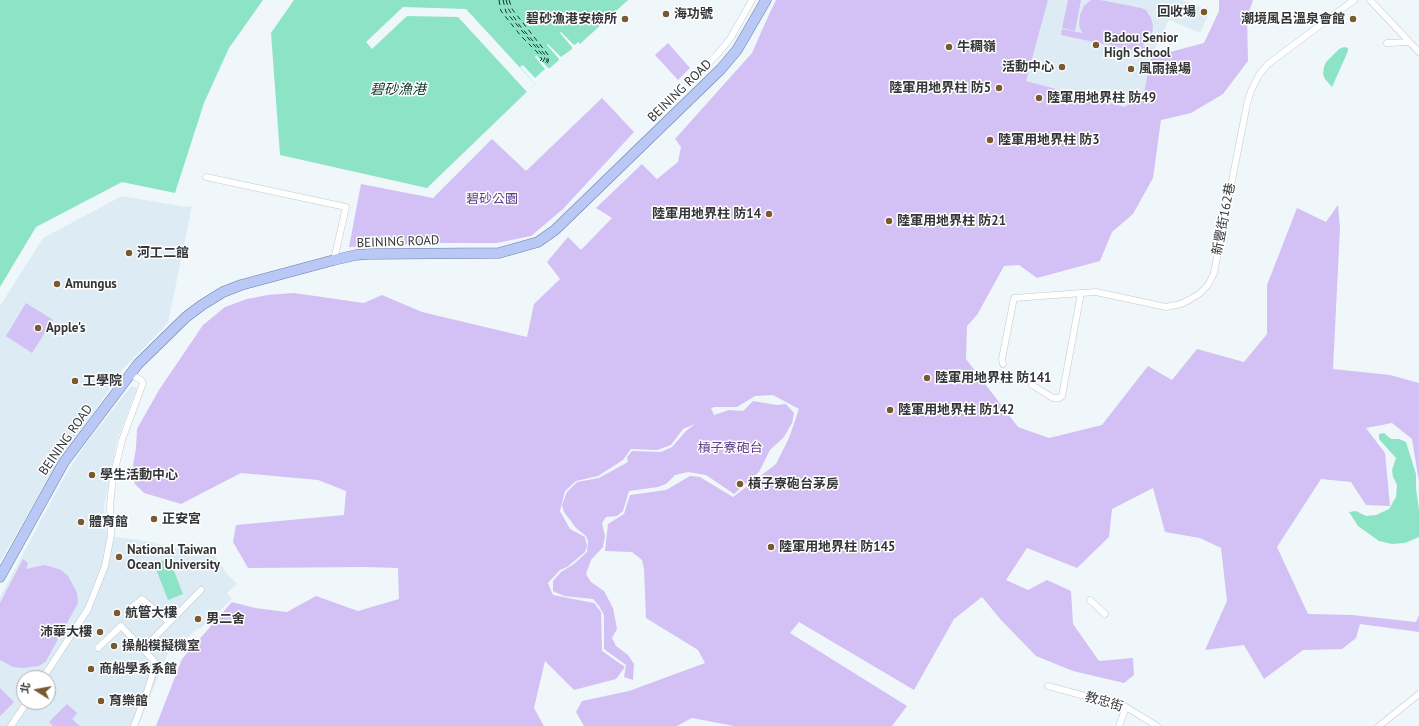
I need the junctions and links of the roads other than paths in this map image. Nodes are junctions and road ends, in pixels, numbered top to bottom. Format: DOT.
graph roads {
  1 [pos="752,0"];
  2 [pos="766,0"];
  3 [pos="1354,0"];
  4 [pos="1370,0"];
  5 [pos="1409,42"];
  6 [pos="1387,43"];
  7 [pos="1419,52"];
  8 [pos="699,72"];
  9 [pos="206,177"];
  10 [pos="334,260"];
  11 [pos="1081,293"];
  12 [pos="1003,364"];
  13 [pos="130,374"];
  14 [pos="1032,385"];
  15 [pos="0,578"];
  16 [pos="202,590"];
  17 [pos="1090,600"];
  18 [pos="132,606"];
  19 [pos="1105,614"];
  20 [pos="169,622"];
  21 [pos="98,648"];
  22 [pos="143,649"];
  23 [pos="48,670"];
  24 [pos="1048,686"];
  25 [pos="1419,694"];
  26 [pos="1126,707"];
  27 [pos="22,710"];
  28 [pos="11,726"];
  29 [pos="134,726"];
  30 [pos="1119,726"];
  31 [pos="1157,726"];
  32 [pos="1379,726"];
  1 -- 8 [label="street"];
  2 -- 10 [label="main road, BEINING ROAD"];
  3 -- 11 [label="street, 新豐街162巷"];
  4 -- 5 [label="street"];
  5 -- 6 [label="street"];
  5 -- 7 [label="street"];
  9 -- 10 [label="street"];
  10 -- 13 [label="main road, BEINING ROAD"];
  11 -- 12 [label="street, 新豐街162巷"];
  11 -- 14 [label="street"];
  13 -- 15 [label="main road, BEINING ROAD"];
  13 -- 23 [label="street"];
  16 -- 20 [label="street"];
  17 -- 19 [label="street"];
  18 -- 20 [label="street"];
  20 -- 22 [label="street"];
  21 -- 22 [label="street"];
  22 -- 29 [label="street"];
  24 -- 26 [label="street, 教忠街"];
  25 -- 32 [label="street"];
  26 -- 30 [label="street"];
  26 -- 31 [label="street, 教忠街"];
  27 -- 28 [label="street"];
}
